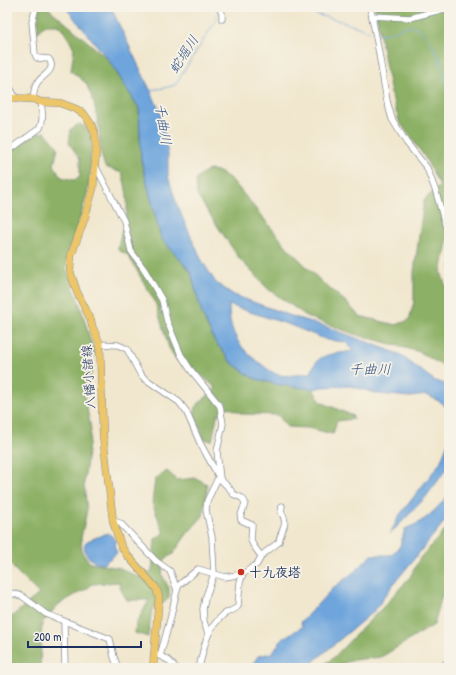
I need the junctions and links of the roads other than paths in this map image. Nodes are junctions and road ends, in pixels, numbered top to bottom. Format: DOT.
graph roads {
  1 [pos="36,7"];
  2 [pos="219,7"];
  3 [pos="370,7"];
  4 [pos="449,10"];
  5 [pos="222,16"];
  6 [pos="372,16"];
  7 [pos="7,82"];
  8 [pos="7,98"];
  9 [pos="16,98"];
  10 [pos="33,99"];
  11 [pos="41,102"];
  12 [pos="7,152"];
  13 [pos="96,167"];
  14 [pos="449,238"];
  15 [pos="100,344"];
  16 [pos="220,479"];
  17 [pos="282,506"];
  18 [pos="114,521"];
  19 [pos="261,556"];
  20 [pos="214,574"];
  21 [pos="243,574"];
  22 [pos="177,590"];
  23 [pos="7,592"];
  24 [pos="64,622"];
  25 [pos="208,633"];
  26 [pos="7,653"];
  27 [pos="157,654"];
  28 [pos="449,661"];
  29 [pos="14,668"];
  30 [pos="65,668"];
  31 [pos="118,668"];
  32 [pos="152,668"];
  33 [pos="176,668"];
  34 [pos="199,668"];
  35 [pos="440,668"];
  1 -- 10 [label="street"];
  2 -- 5 [label="street"];
  3 -- 6 [label="street"];
  4 -- 6 [label="street"];
  6 -- 14 [label="street"];
  7 -- 9 [label="street"];
  8 -- 9 [label="main road, 八幡小諸線"];
  9 -- 10 [label="main road, 八幡小諸線"];
  10 -- 11 [label="main road, 八幡小諸線"];
  11 -- 12 [label="street"];
  11 -- 13 [label="main road, 八幡小諸線"];
  13 -- 15 [label="main road, 八幡小諸線"];
  13 -- 16 [label="street"];
  15 -- 16 [label="street"];
  15 -- 18 [label="main road, 八幡小諸線"];
  16 -- 19 [label="street"];
  16 -- 20 [label="street"];
  17 -- 19 [label="street"];
  18 -- 22 [label="street"];
  18 -- 27 [label="main road, 八幡小諸線"];
  19 -- 21 [label="street"];
  20 -- 21 [label="street"];
  20 -- 22 [label="street"];
  20 -- 25 [label="street"];
  21 -- 25 [label="street"];
  22 -- 27 [label="street"];
  23 -- 24 [label="street"];
  24 -- 30 [label="street"];
  24 -- 31 [label="street"];
  25 -- 34 [label="street"];
  26 -- 29 [label="street"];
  27 -- 32 [label="main road, 八幡小諸線"];
  27 -- 33 [label="street"];
  28 -- 35 [label="street"];
}
